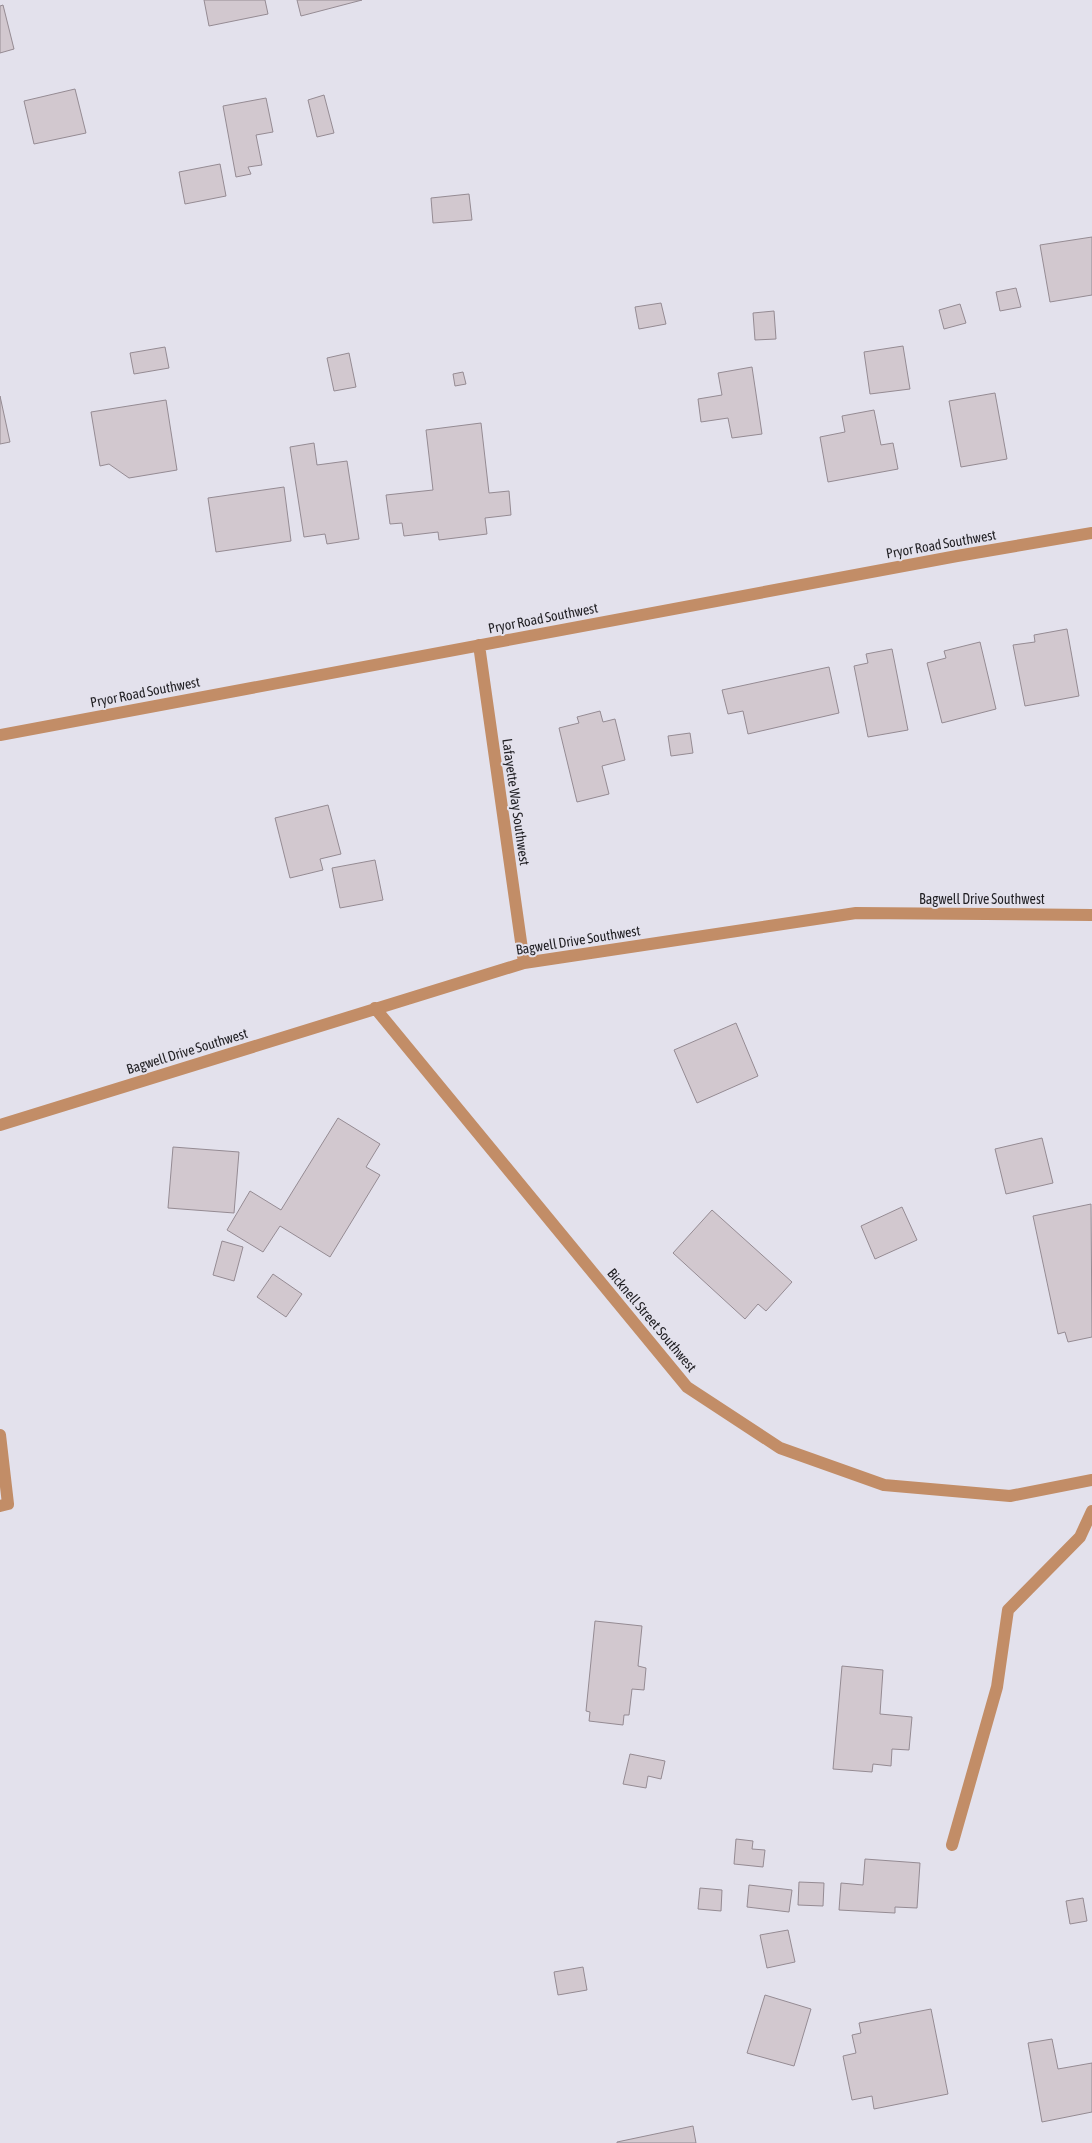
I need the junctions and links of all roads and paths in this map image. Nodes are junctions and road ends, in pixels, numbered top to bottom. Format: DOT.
graph roads {
  1 [pos="1092,533"];
  2 [pos="479,645"];
  3 [pos="0,735"];
  4 [pos="1092,914"];
  5 [pos="524,963"];
  6 [pos="376,1008"];
  7 [pos="0,1125"];
  8 [pos="0,1435"];
  9 [pos="1092,1480"];
  10 [pos="4,1505"];
  11 [pos="1092,1511"];
  12 [pos="952,1845"];
  1 -- 2 [label="street, Pryor Road Southwest"];
  2 -- 3 [label="street, Pryor Road Southwest"];
  2 -- 5 [label="street, Lafayette Way Southwest"];
  4 -- 5 [label="street, Bagwell Drive Southwest"];
  5 -- 6 [label="street, Bagwell Drive Southwest"];
  6 -- 7 [label="street, Bagwell Drive Southwest"];
  6 -- 9 [label="street, Bicknell Street Southwest"];
  8 -- 10 [label="street"];
  11 -- 12 [label="street"];
}
